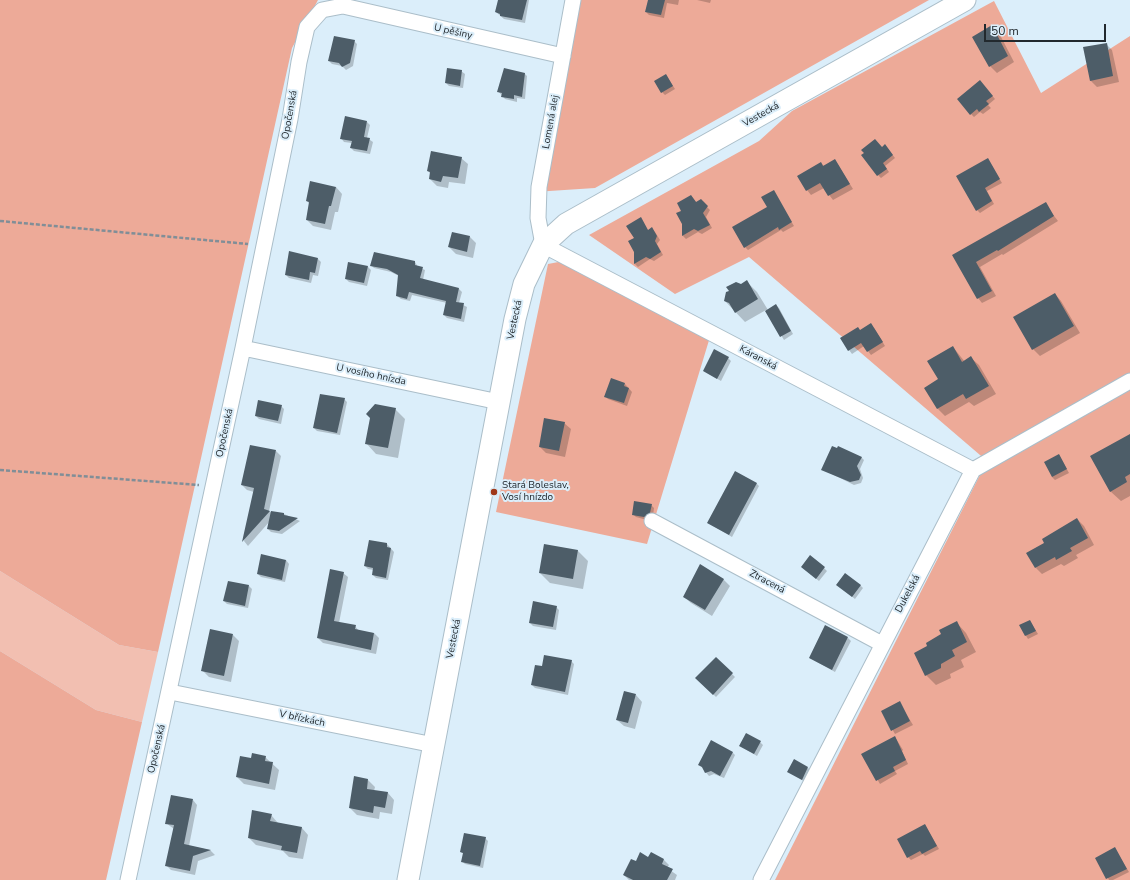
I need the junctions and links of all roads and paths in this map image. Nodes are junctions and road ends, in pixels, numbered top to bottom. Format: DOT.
graph roads {
  1 [pos="573,0"];
  2 [pos="965,0"];
  3 [pos="343,6"];
  4 [pos="562,56"];
  5 [pos="0,221"];
  6 [pos="543,245"];
  7 [pos="264,246"];
  8 [pos="242,348"];
  9 [pos="1130,381"];
  10 [pos="499,402"];
  11 [pos="0,470"];
  12 [pos="973,470"];
  13 [pos="213,487"];
  14 [pos="652,520"];
  15 [pos="882,644"];
  16 [pos="170,692"];
  17 [pos="434,745"];
  18 [pos="128,880"];
  19 [pos="408,880"];
  20 [pos="762,880"];
  1 -- 4 [label="street, Lomená alej"];
  2 -- 6 [label="street, Vestecká"];
  3 -- 4 [label="street, U pěšiny"];
  3 -- 7 [label="street, Opočenská"];
  4 -- 6 [label="street, Lomená alej"];
  5 -- 7 [label="path"];
  6 -- 10 [label="street, Vestecká"];
  6 -- 12 [label="street, Káranská"];
  7 -- 8 [label="street, Opočenská"];
  8 -- 10 [label="street, U vosího hnízda"];
  8 -- 13 [label="street, Opočenská"];
  9 -- 12 [label="street"];
  10 -- 17 [label="street, Vestecká"];
  11 -- 13 [label="path"];
  12 -- 15 [label="street, Dukelská"];
  13 -- 16 [label="street, Opočenská"];
  14 -- 15 [label="street, Ztracená"];
  15 -- 20 [label="street, Dukelská"];
  16 -- 17 [label="street, V břízkách"];
  16 -- 18 [label="street, Opočenská"];
  17 -- 19 [label="street, Vestecká"];
}
